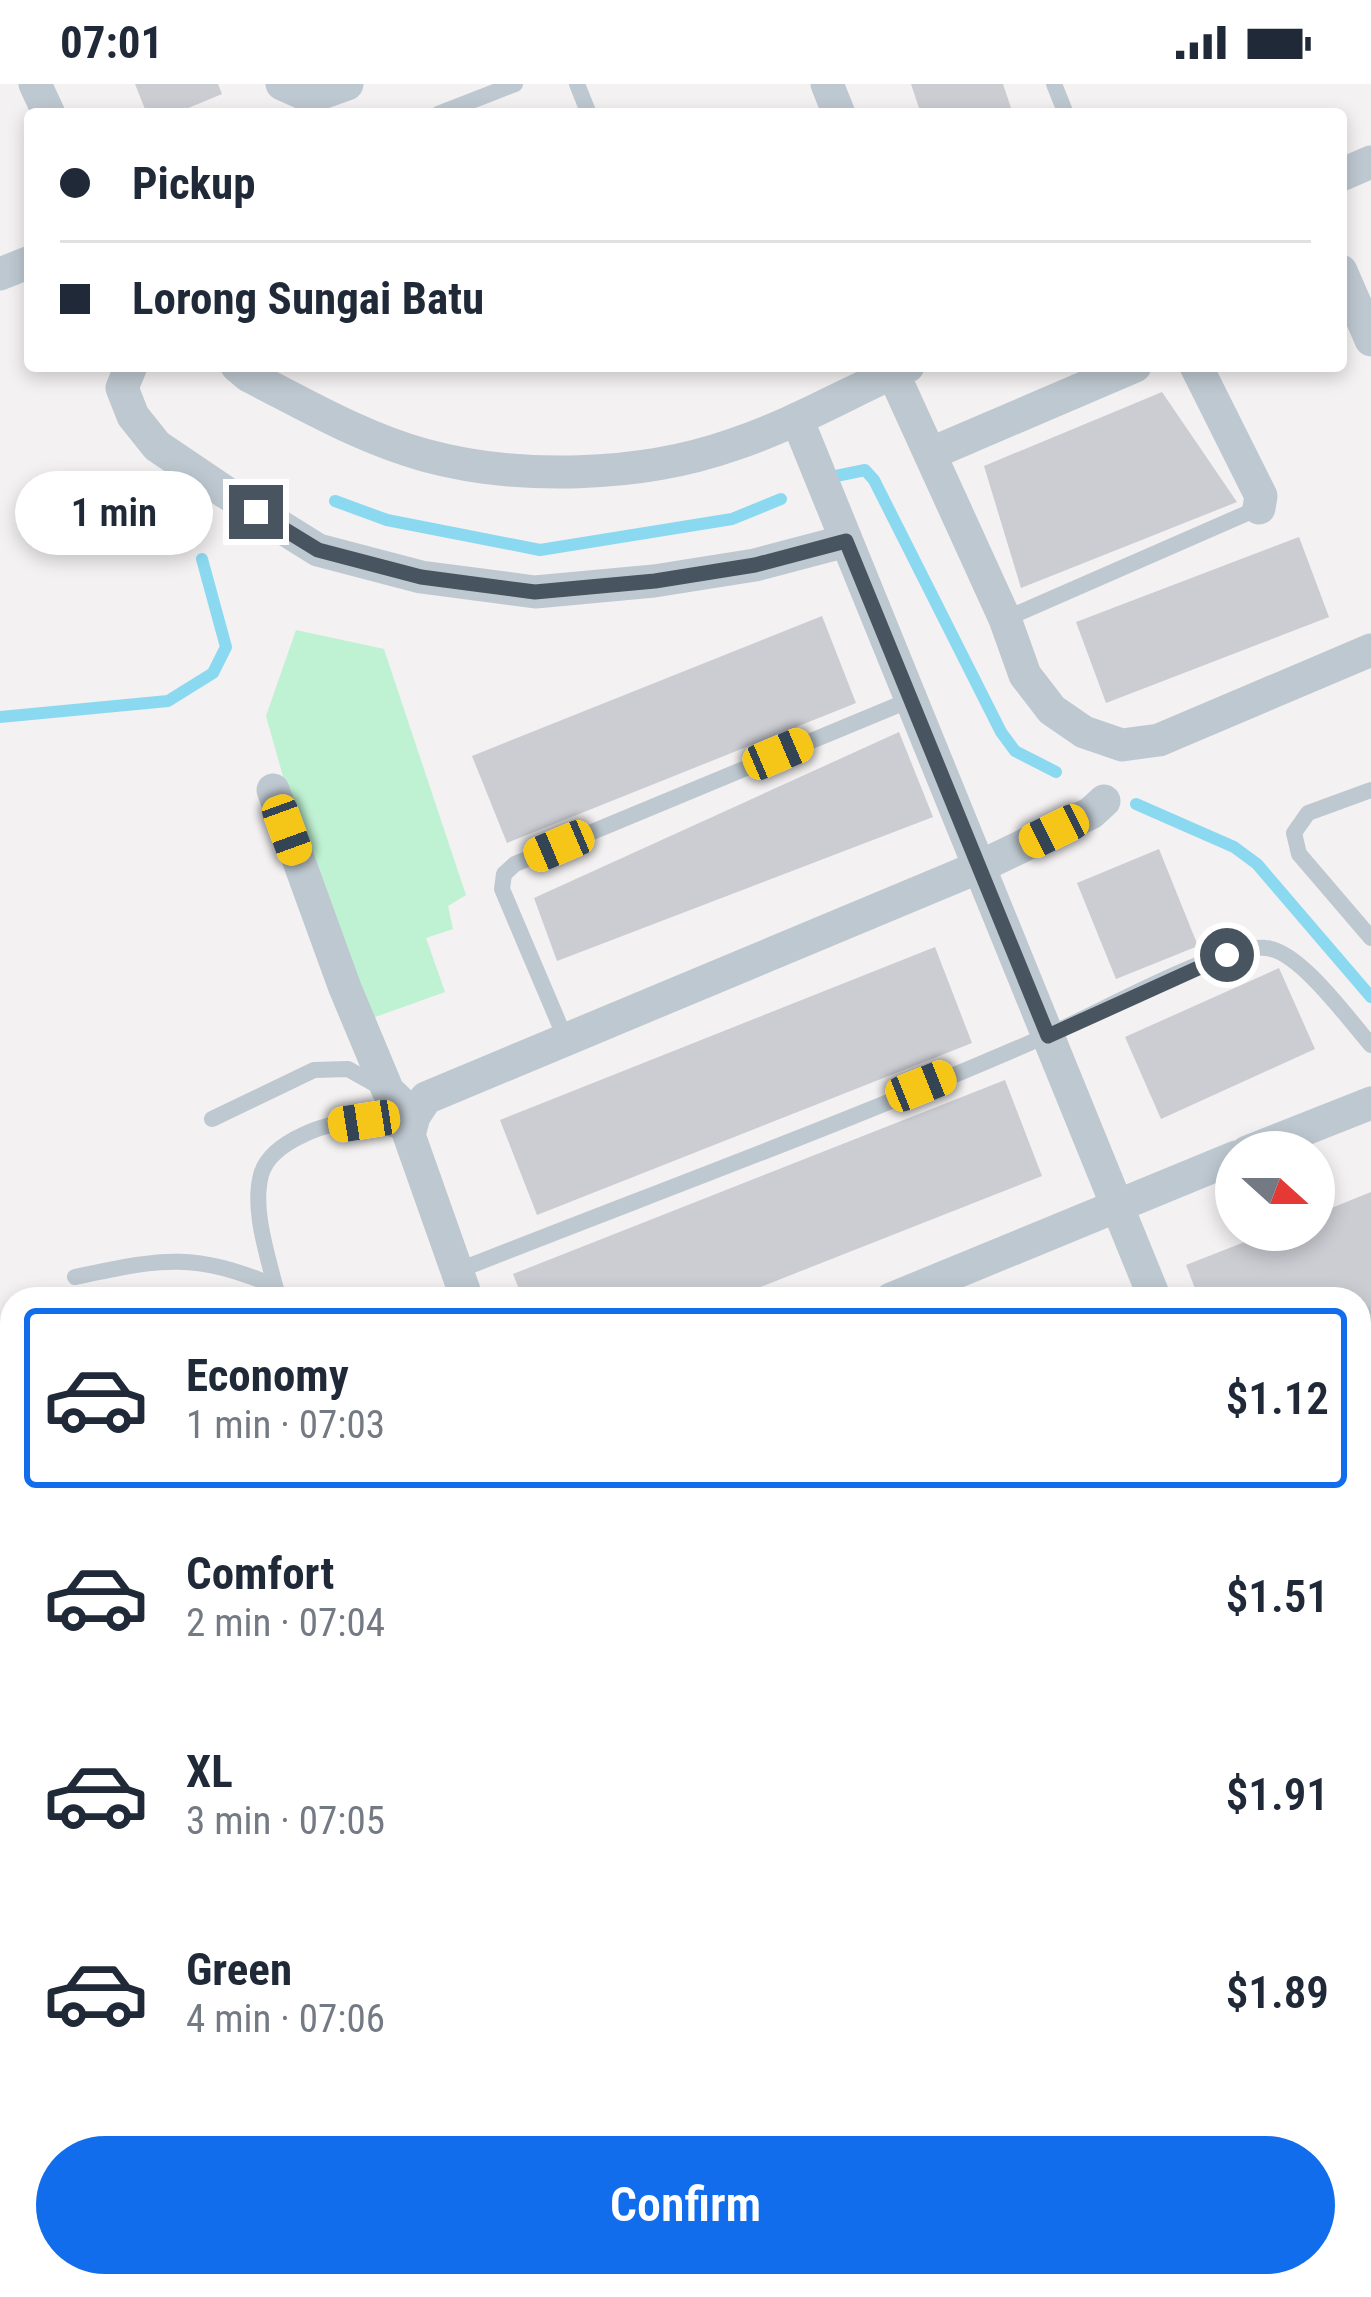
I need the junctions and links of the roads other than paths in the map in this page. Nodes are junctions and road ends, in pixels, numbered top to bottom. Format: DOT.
graph roads {
  1 [pos="347,84"];
  2 [pos="515,84"];
  3 [pos="300,98"];
  4 [pos="453,108"];
  5 [pos="1347,285"];
  6 [pos="1371,340"];
  7 [pos="129,372"];
  8 [pos="244,372"];
  9 [pos="894,372"];
  10 [pos="901,372"];
  11 [pos="1121,372"];
  12 [pos="1199,372"];
  13 [pos="797,419"];
  14 [pos="932,453"];
  15 [pos="1259,508"];
  16 [pos="846,541"];
  17 [pos="1005,619"];
  18 [pos="1371,650"];
  19 [pos="910,700"];
  20 [pos="1113,773"];
  21 [pos="272,790"];
  22 [pos="1371,790"];
  23 [pos="979,867"];
  24 [pos="1371,938"];
  25 [pos="1048,1036"];
  26 [pos="566,1040"];
  27 [pos="1371,1045"];
  28 [pos="388,1091"];
  29 [pos="1371,1103"];
  30 [pos="212,1118"];
  31 [pos="412,1125"];
  32 [pos="1300,1131"];
  33 [pos="1215,1164"];
  34 [pos="1116,1204"];
  35 [pos="75,1277"];
  36 [pos="462,1285"];
  37 [pos="262,1287"];
  38 [pos="276,1287"];
  39 [pos="919,1287"];
  40 [pos="1150,1287"];
  1 -- 3 [label="street"];
  2 -- 4 [label="lane"];
  5 -- 6 [label="street"];
  7 -- 16 [label="street"];
  8 -- 13 [label="street"];
  9 -- 13 [label="street"];
  10 -- 14 [label="street"];
  11 -- 14 [label="street"];
  12 -- 15 [label="street"];
  13 -- 16 [label="street"];
  14 -- 17 [label="street"];
  15 -- 17 [label="lane"];
  16 -- 19 [label="street"];
  17 -- 20 [label="street"];
  18 -- 20 [label="street"];
  19 -- 23 [label="street"];
  19 -- 26 [label="lane"];
  20 -- 23 [label="street"];
  21 -- 28 [label="street"];
  22 -- 24 [label="lane"];
  23 -- 25 [label="street"];
  23 -- 26 [label="street"];
  25 -- 27 [label="lane"];
  25 -- 34 [label="street"];
  25 -- 36 [label="lane"];
  26 -- 31 [label="street"];
  28 -- 30 [label="lane"];
  28 -- 31 [label="street"];
  29 -- 32 [label="street"];
  31 -- 36 [label="street"];
  31 -- 38 [label="lane"];
  33 -- 34 [label="street"];
  34 -- 39 [label="street"];
  34 -- 40 [label="street"];
  35 -- 37 [label="lane"];
}
